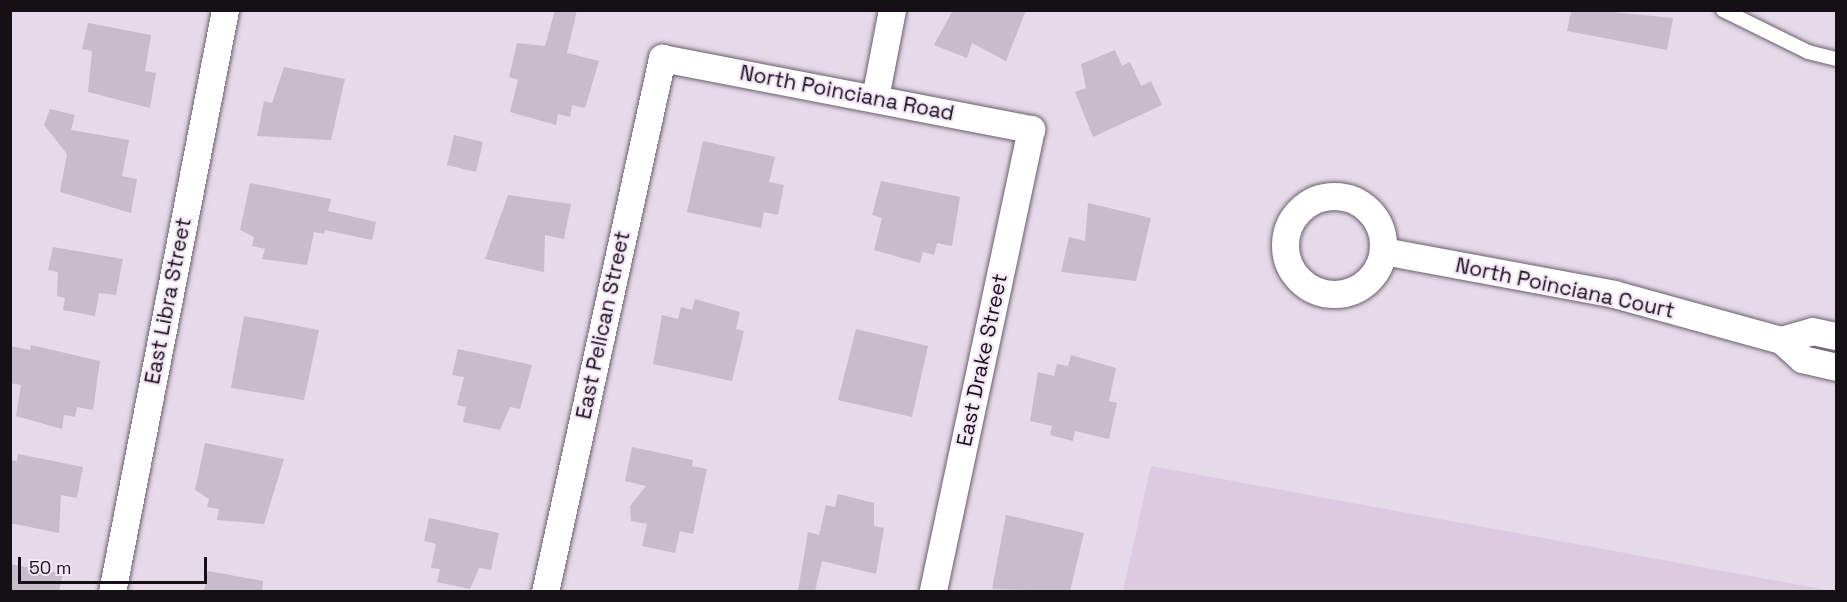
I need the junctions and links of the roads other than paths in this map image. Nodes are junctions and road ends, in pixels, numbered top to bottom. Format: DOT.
graph roads {
  1 [pos="225,10"];
  2 [pos="892,10"];
  3 [pos="1723,10"];
  4 [pos="662,58"];
  5 [pos="1836,59"];
  6 [pos="875,98"];
  7 [pos="1031,129"];
  8 [pos="1383,251"];
  9 [pos="1836,336"];
  10 [pos="1781,340"];
  11 [pos="1836,368"];
  12 [pos="112,591"];
  13 [pos="545,591"];
  14 [pos="933,591"];
  1 -- 12 [label="street, East Libra Street"];
  2 -- 6 [label="street"];
  3 -- 5 [label="lane"];
  4 -- 6 [label="street, North Poinciana Road"];
  4 -- 13 [label="street, East Pelican Street"];
  6 -- 7 [label="street, North Poinciana Road"];
  7 -- 14 [label="street, East Drake Street"];
  8 -- 10 [label="street, North Poinciana Court"];
  9 -- 10 [label="street"];
  10 -- 11 [label="street, North Poinciana Court"];
}
